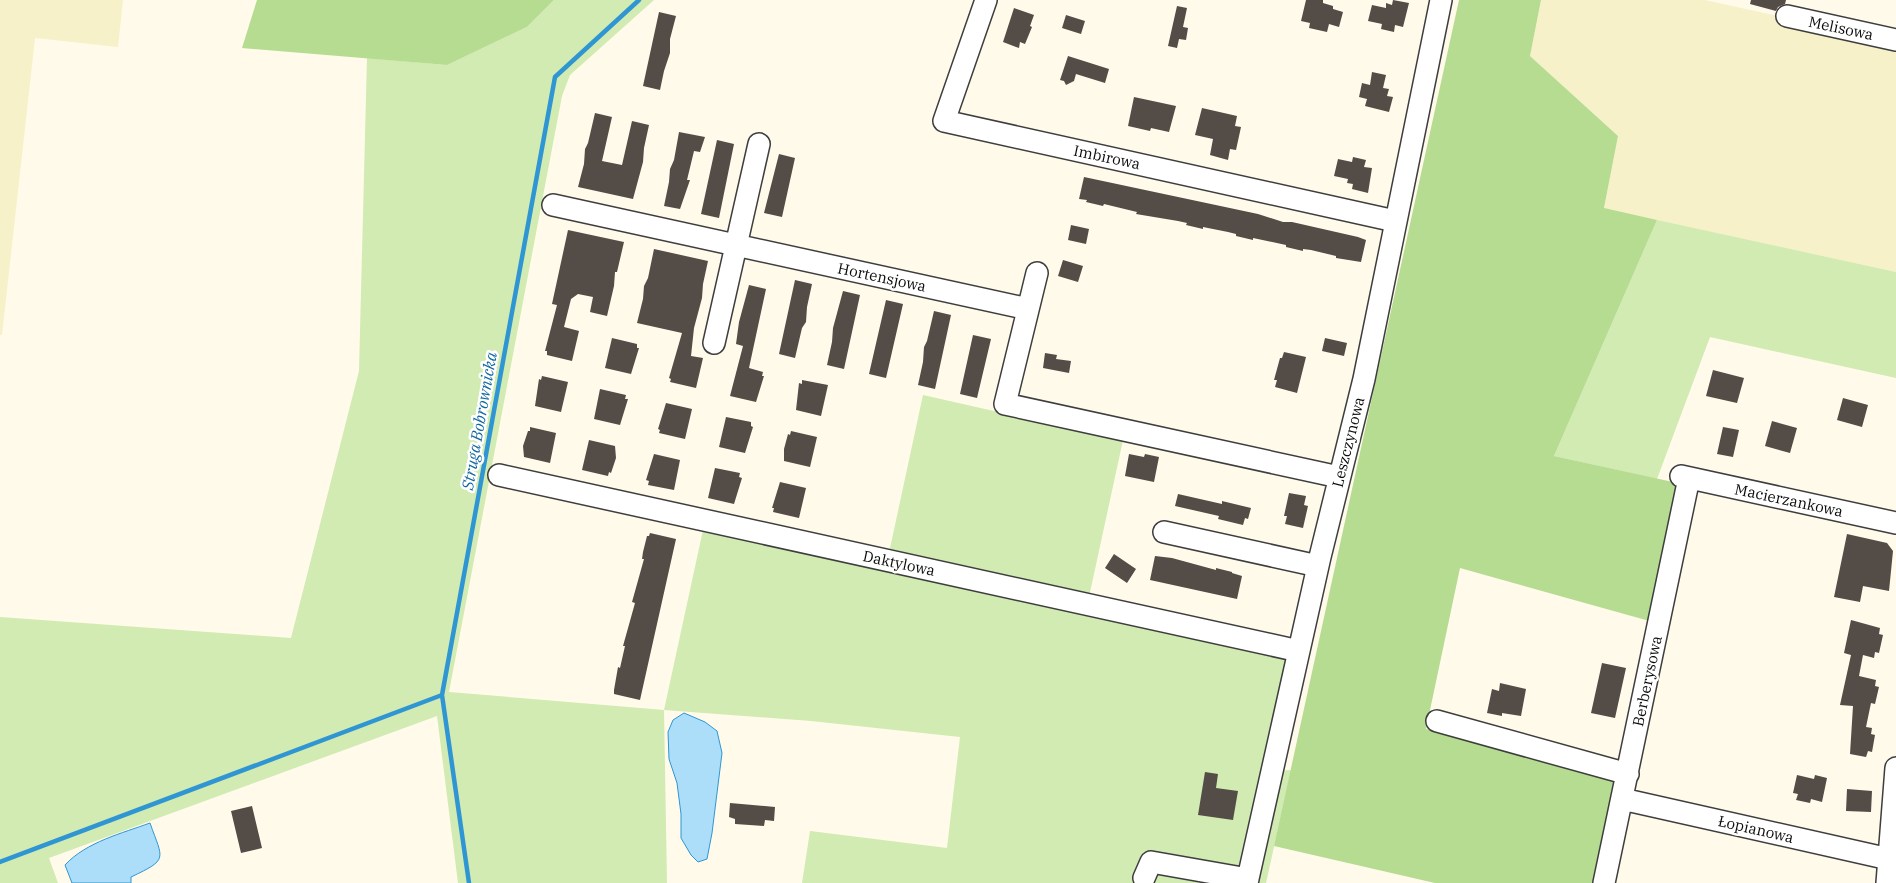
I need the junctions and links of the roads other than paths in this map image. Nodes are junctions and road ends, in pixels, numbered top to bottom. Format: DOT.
graph roads {
  1 [pos="986,0"];
  2 [pos="1440,0"];
  3 [pos="1787,16"];
  4 [pos="1896,40"];
  5 [pos="759,144"];
  6 [pos="552,205"];
  7 [pos="1395,221"];
  8 [pos="736,245"];
  9 [pos="1037,273"];
  10 [pos="1028,309"];
  11 [pos="714,344"];
  12 [pos="499,475"];
  13 [pos="1339,477"];
  14 [pos="1685,477"];
  15 [pos="1896,523"];
  16 [pos="1164,532"];
  17 [pos="1318,566"];
  18 [pos="1299,651"];
  19 [pos="1436,721"];
  20 [pos="1896,768"];
  21 [pos="1628,774"];
  22 [pos="1622,799"];
  23 [pos="1889,859"];
  24 [pos="1144,878"];
  25 [pos="1248,881"];
  26 [pos="1604,883"];
  27 [pos="1887,883"];
  1 -- 7 [label="street, Imbirowa"];
  2 -- 7 [label="street, Leszczynowa"];
  3 -- 4 [label="street, Melisowa"];
  5 -- 8 [label="street"];
  6 -- 8 [label="street, Hortensjowa"];
  7 -- 13 [label="street, Leszczynowa"];
  8 -- 10 [label="street, Hortensjowa"];
  8 -- 11 [label="street"];
  9 -- 10 [label="street"];
  10 -- 13 [label="street"];
  12 -- 18 [label="street, Daktylowa"];
  13 -- 17 [label="street, Leszczynowa"];
  14 -- 15 [label="street, Macierzankowa"];
  14 -- 21 [label="street, Berberysowa"];
  16 -- 17 [label="street"];
  17 -- 18 [label="street, Leszczynowa"];
  18 -- 25 [label="street, Leszczynowa"];
  19 -- 21 [label="street"];
  20 -- 23 [label="street"];
  21 -- 22 [label="street, Berberysowa"];
  22 -- 23 [label="street, Łopianowa"];
  22 -- 26 [label="street, Berberysowa"];
  23 -- 27 [label="street"];
  24 -- 25 [label="street"];
}
